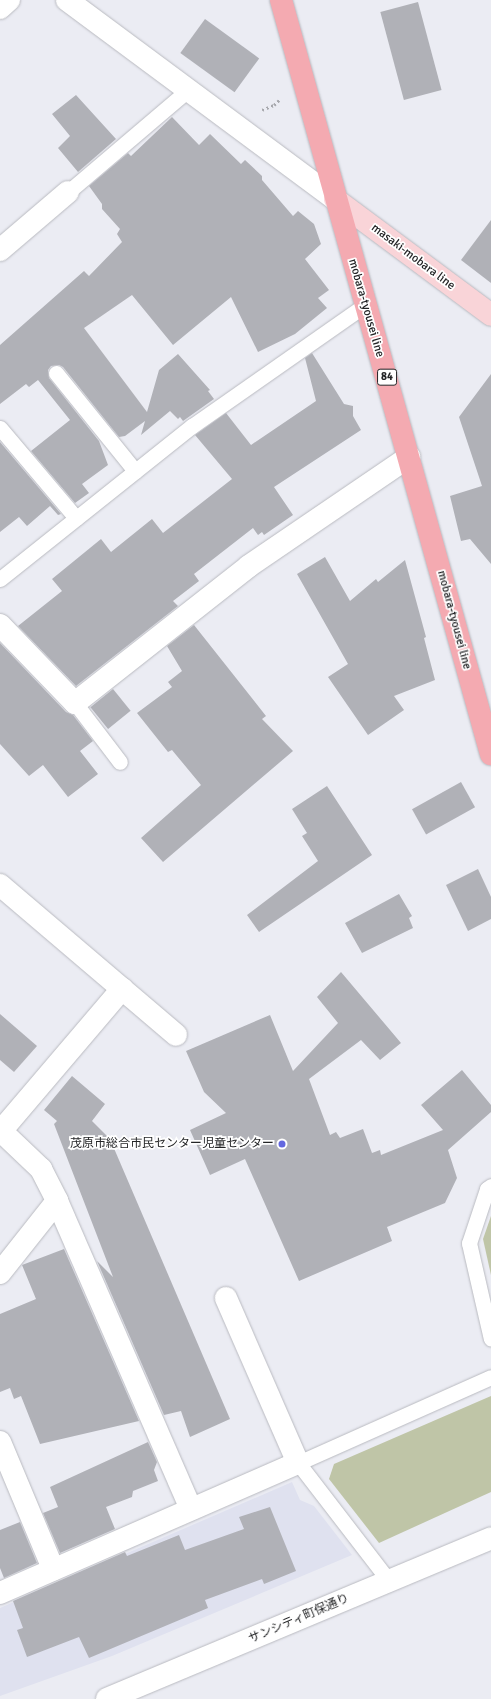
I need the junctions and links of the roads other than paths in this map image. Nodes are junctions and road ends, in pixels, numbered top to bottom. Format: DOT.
graph roads {
  1 [pos="8,0"];
  2 [pos="67,0"];
  3 [pos="280,0"];
  4 [pos="0,8"];
  5 [pos="189,89"];
  6 [pos="68,192"];
  7 [pos="335,199"];
  8 [pos="0,250"];
  9 [pos="366,304"];
  10 [pos="491,314"];
  11 [pos="56,373"];
  12 [pos="0,428"];
  13 [pos="409,457"];
  14 [pos="135,471"];
  15 [pos="76,518"];
  16 [pos="0,579"];
  17 [pos="0,625"];
  18 [pos="75,703"];
  19 [pos="491,754"];
  20 [pos="120,762"];
  21 [pos="0,885"];
  22 [pos="122,989"];
  23 [pos="176,1035"];
  24 [pos="0,1131"];
  25 [pos="491,1186"];
  26 [pos="57,1201"];
  27 [pos="0,1273"];
  28 [pos="226,1298"];
  29 [pos="491,1339"];
  30 [pos="491,1377"];
  31 [pos="0,1442"];
  32 [pos="298,1463"];
  33 [pos="191,1509"];
  34 [pos="491,1538"];
  35 [pos="54,1569"];
  36 [pos="389,1581"];
  37 [pos="0,1593"];
  38 [pos="106,1699"];
  1 -- 4 [label="street"];
  2 -- 5 [label="street"];
  3 -- 7 [label="main road, mobara-tyousei line / 84"];
  5 -- 6 [label="lane"];
  5 -- 7 [label="street"];
  6 -- 8 [label="street"];
  7 -- 9 [label="main road, mobara-tyousei line / 84"];
  7 -- 10 [label="main road, masaki-mobara line"];
  9 -- 13 [label="main road, mobara-tyousei line / 84"];
  9 -- 14 [label="lane"];
  11 -- 14 [label="lane"];
  12 -- 15 [label="lane"];
  13 -- 18 [label="street"];
  13 -- 19 [label="main road, mobara-tyousei line / 84"];
  14 -- 15 [label="lane"];
  15 -- 16 [label="lane"];
  17 -- 18 [label="street"];
  18 -- 20 [label="lane"];
  21 -- 22 [label="street"];
  22 -- 23 [label="street"];
  22 -- 24 [label="street"];
  24 -- 26 [label="street"];
  25 -- 29 [label="lane"];
  26 -- 27 [label="street"];
  26 -- 33 [label="street"];
  28 -- 32 [label="street"];
  30 -- 32 [label="lane"];
  31 -- 35 [label="street"];
  32 -- 33 [label="street"];
  32 -- 36 [label="lane"];
  33 -- 35 [label="street"];
  34 -- 36 [label="street, サンシティ町保通り"];
  35 -- 37 [label="street"];
  36 -- 38 [label="street, サンシティ町保通り"];
}
